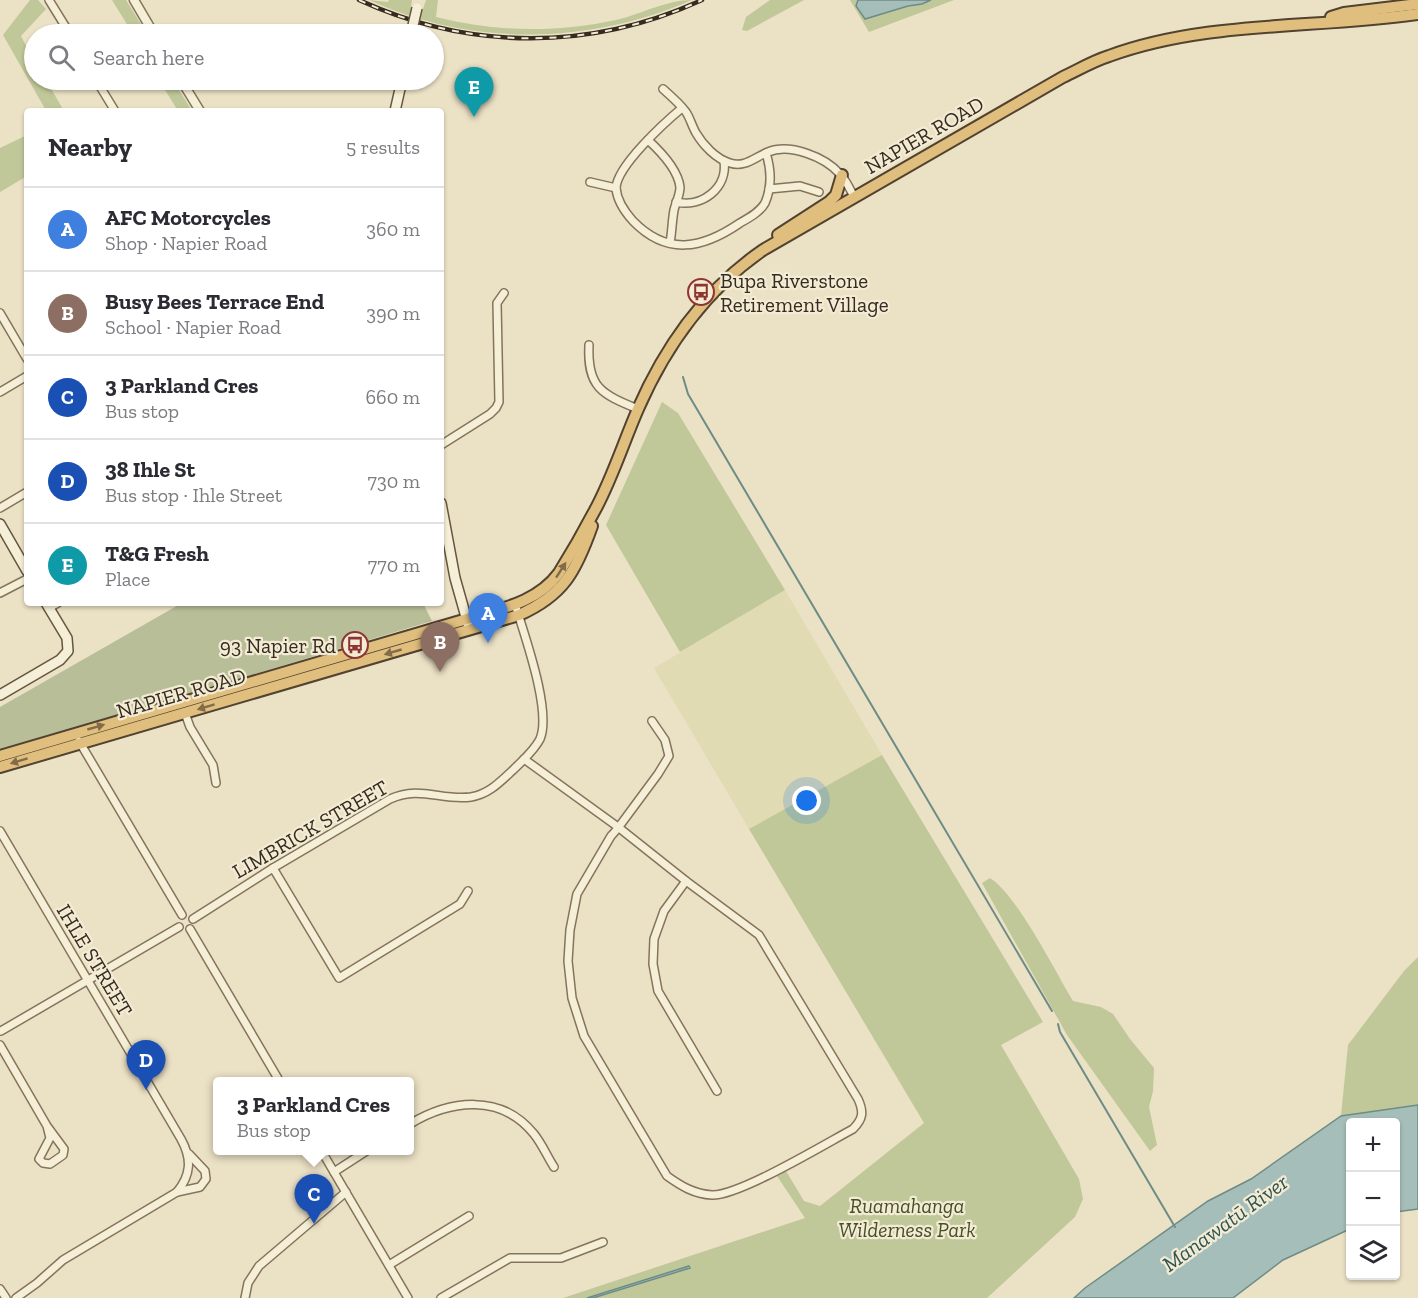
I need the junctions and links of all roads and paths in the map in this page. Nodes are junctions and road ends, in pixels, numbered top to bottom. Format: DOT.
graph roads {
  1 [pos="49,0"];
  2 [pos="134,0"];
  3 [pos="1418,3"];
  4 [pos="418,4"];
  5 [pos="1418,14"];
  6 [pos="64,24"];
  7 [pos="148,24"];
  8 [pos="413,24"];
  9 [pos="1307,24"];
  10 [pos="663,89"];
  11 [pos="102,90"];
  12 [pos="187,90"];
  13 [pos="400,90"];
  14 [pos="113,108"];
  15 [pos="198,108"];
  16 [pos="396,108"];
  17 [pos="681,108"];
  18 [pos="648,140"];
  19 [pos="766,153"];
  20 [pos="724,161"];
  21 [pos="842,176"];
  22 [pos="590,182"];
  23 [pos="616,188"];
  24 [pos="769,189"];
  25 [pos="819,192"];
  26 [pos="855,197"];
  27 [pos="676,202"];
  28 [pos="670,243"];
  29 [pos="764,250"];
  30 [pos="504,293"];
  31 [pos="0,313"];
  32 [pos="589,345"];
  33 [pos="24,354"];
  34 [pos="24,378"];
  35 [pos="0,392"];
  36 [pos="638,409"];
  37 [pos="444,443"];
  38 [pos="24,494"];
  39 [pos="0,508"];
  40 [pos="444,519"];
  41 [pos="0,524"];
  42 [pos="24,566"];
  43 [pos="24,581"];
  44 [pos="0,594"];
  45 [pos="47,606"];
  46 [pos="517,610"];
  47 [pos="468,624"];
  48 [pos="254,687"];
  49 [pos="0,695"];
  50 [pos="185,713"];
  51 [pos="652,722"];
  52 [pos="78,738"];
  53 [pos="0,756"];
  54 [pos="524,759"];
  55 [pos="0,767"];
  56 [pos="216,783"];
  57 [pos="618,827"];
  58 [pos="0,831"];
  59 [pos="273,868"];
  60 [pos="686,881"];
  61 [pos="468,891"];
  62 [pos="182,915"];
  63 [pos="193,918"];
  64 [pos="179,927"];
  65 [pos="190,929"];
  66 [pos="87,980"];
  67 [pos="1,1030"];
  68 [pos="0,1040"];
  69 [pos="0,1045"];
  70 [pos="277,1077"];
  71 [pos="717,1091"];
  72 [pos="414,1122"];
  73 [pos="47,1126"];
  74 [pos="189,1154"];
  75 [pos="324,1155"];
  76 [pos="360,1155"];
  77 [pos="554,1167"];
  78 [pos="334,1172"];
  79 [pos="177,1192"];
  80 [pos="346,1192"];
  81 [pos="469,1216"];
  82 [pos="603,1242"];
  83 [pos="389,1265"];
  84 [pos="0,1289"];
  85 [pos="22,1297"];
  86 [pos="406,1297"];
  87 [pos="6,1298"];
  88 [pos="245,1298"];
  89 [pos="441,1298"];
  1 -- 6 [label="street"];
  2 -- 7 [label="street"];
  3 -- 9 [label="highway"];
  4 -- 8 [label="main road, bridge"];
  5 -- 9 [label="highway, NAPIER ROAD"];
  9 -- 26 [label="highway, NAPIER ROAD"];
  10 -- 17 [label="street"];
  11 -- 14 [label="street"];
  12 -- 15 [label="street"];
  13 -- 16 [label="main road"];
  17 -- 18 [label="street"];
  17 -- 20 [label="street"];
  18 -- 23 [label="street"];
  18 -- 27 [label="street"];
  19 -- 20 [label="street"];
  19 -- 21 [label="street"];
  19 -- 24 [label="street"];
  20 -- 27 [label="street"];
  21 -- 26 [label="street"];
  21 -- 29 [label="highway"];
  22 -- 23 [label="street"];
  23 -- 28 [label="street"];
  24 -- 25 [label="street"];
  24 -- 28 [label="street"];
  26 -- 29 [label="highway, NAPIER ROAD"];
  27 -- 28 [label="street"];
  29 -- 36 [label="highway, NAPIER ROAD"];
  30 -- 37 [label="street"];
  31 -- 33 [label="street"];
  32 -- 36 [label="street"];
  34 -- 35 [label="street"];
  36 -- 46 [label="highway, NAPIER ROAD"];
  38 -- 39 [label="street"];
  40 -- 47 [label="main road"];
  41 -- 42 [label="main road"];
  43 -- 44 [label="street"];
  45 -- 49 [label="main road"];
  46 -- 47 [label="highway, NAPIER ROAD"];
  46 -- 54 [label="street, LIMBRICK STREET"];
  47 -- 48 [label="highway, NAPIER ROAD"];
  48 -- 50 [label="highway, NAPIER ROAD, one-way"];
  52 -- 48 [label="highway, NAPIER ROAD, one-way"];
  50 -- 52 [label="highway, NAPIER ROAD"];
  50 -- 56 [label="street"];
  51 -- 57 [label="street"];
  52 -- 53 [label="highway, NAPIER ROAD"];
  52 -- 55 [label="highway, NAPIER ROAD, one-way"];
  52 -- 62 [label="street"];
  54 -- 57 [label="street"];
  54 -- 59 [label="street, LIMBRICK STREET"];
  57 -- 60 [label="street"];
  57 -- 60 [label="street"];
  58 -- 66 [label="street, IHLE STREET"];
  59 -- 61 [label="street"];
  59 -- 63 [label="street, LIMBRICK STREET"];
  60 -- 71 [label="street"];
  62 -- 63 [label="street"];
  62 -- 64 [label="street"];
  63 -- 65 [label="street"];
  64 -- 65 [label="street"];
  64 -- 66 [label="street"];
  65 -- 70 [label="street"];
  66 -- 67 [label="street"];
  66 -- 74 [label="street, IHLE STREET"];
  67 -- 68 [label="street"];
  69 -- 73 [label="street"];
  72 -- 77 [label="street"];
  73 -- 73 [label="street"];
  74 -- 79 [label="street"];
  74 -- 79 [label="street, IHLE STREET"];
  75 -- 78 [label="street"];
  76 -- 78 [label="street"];
  78 -- 80 [label="street"];
  79 -- 85 [label="street"];
  80 -- 83 [label="street"];
  80 -- 88 [label="street"];
  81 -- 83 [label="street"];
  82 -- 89 [label="street"];
  83 -- 86 [label="street"];
  84 -- 87 [label="street"];
}
